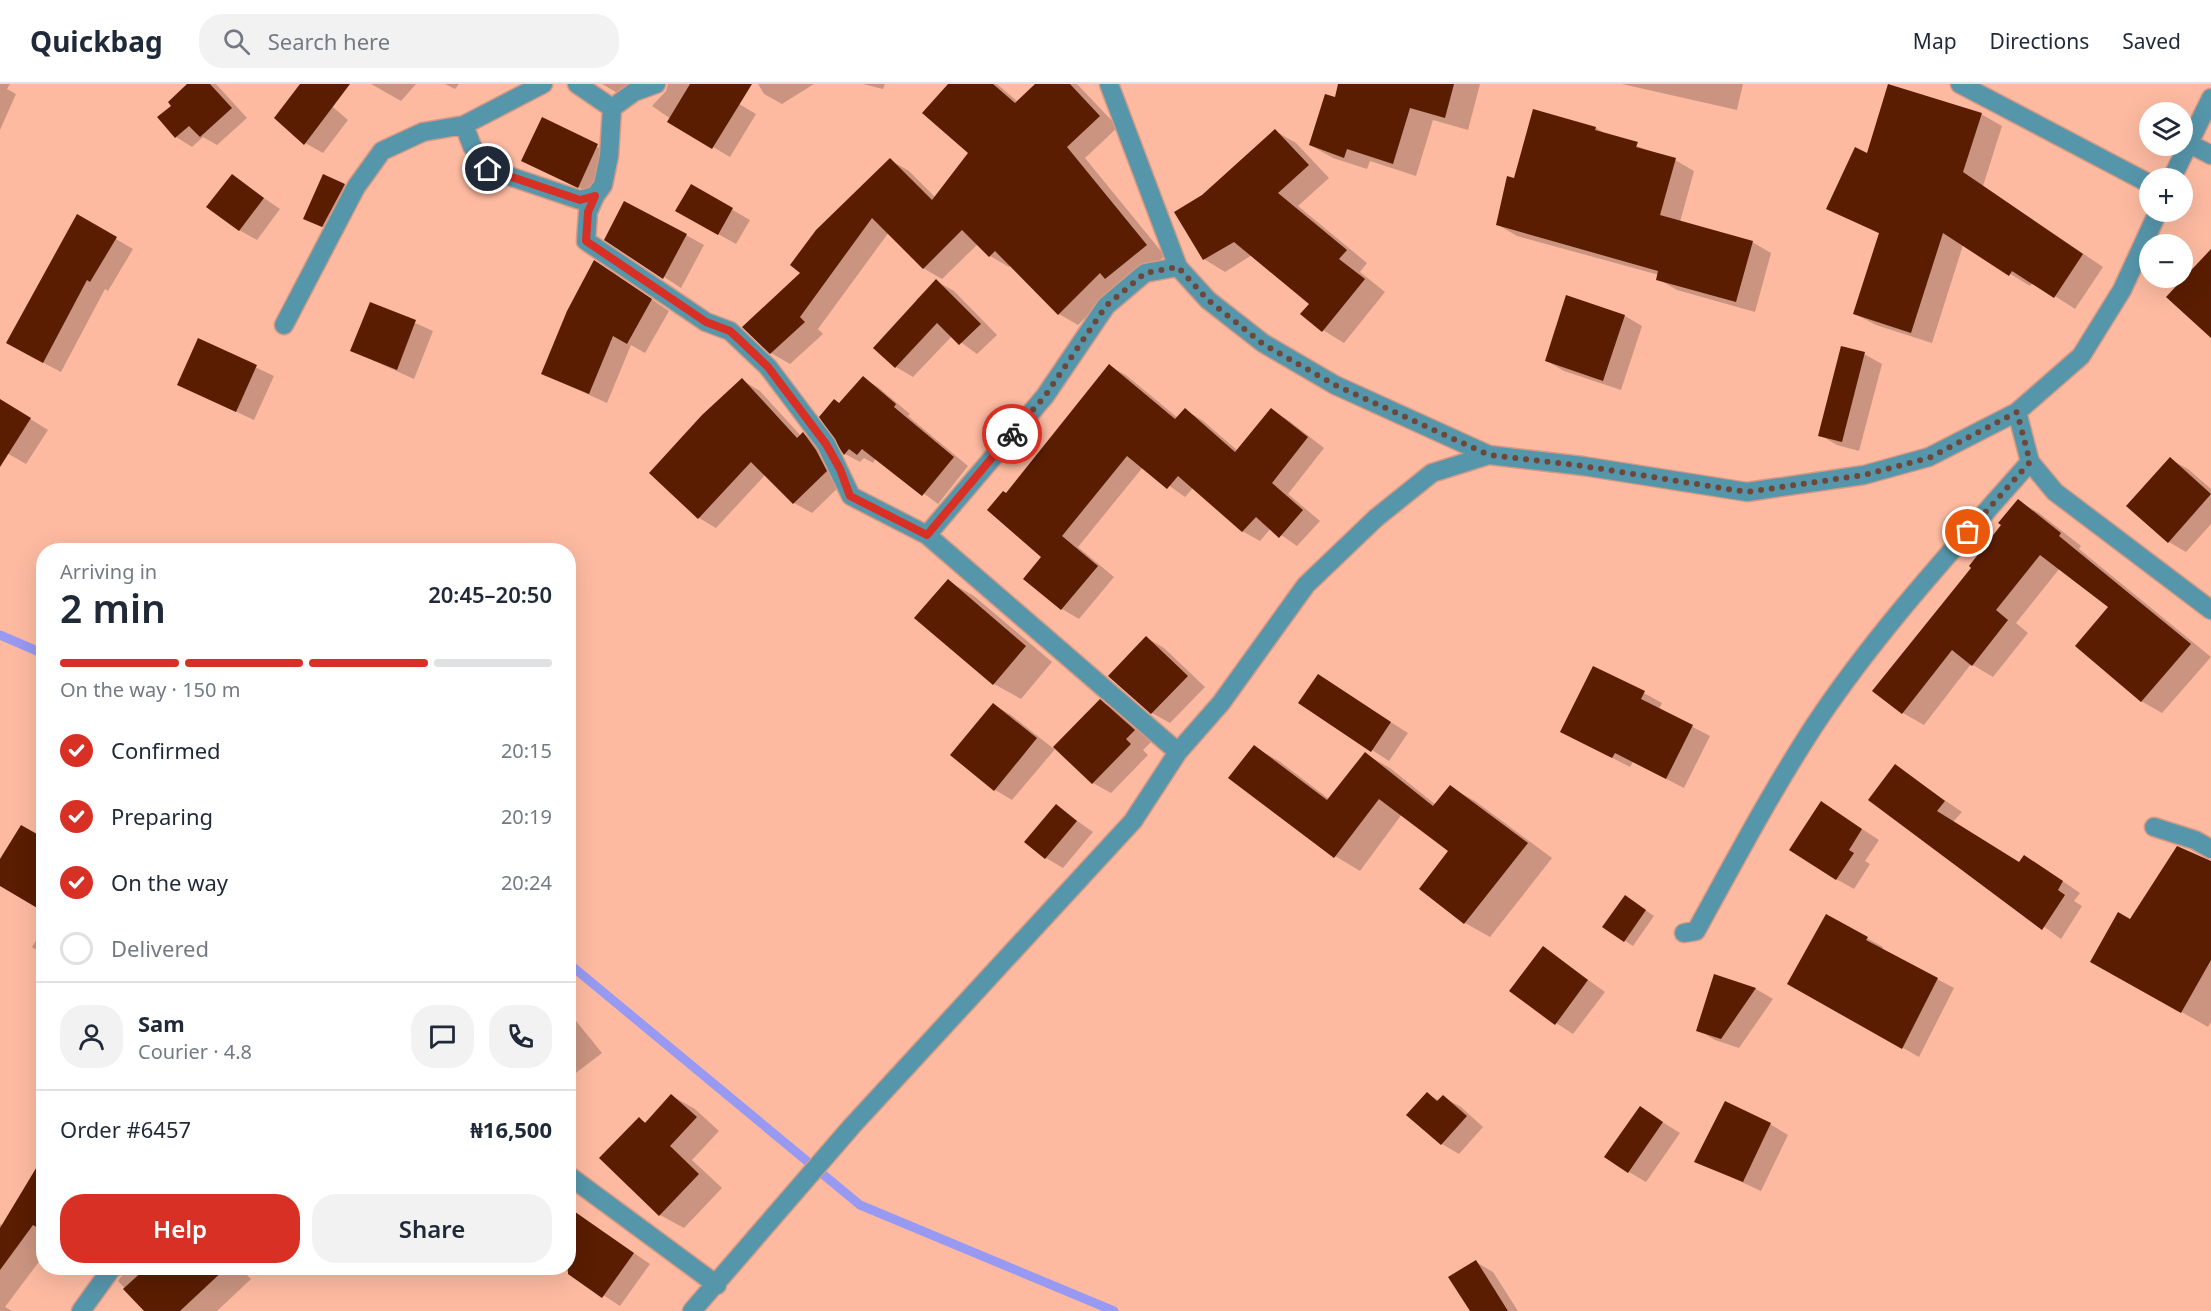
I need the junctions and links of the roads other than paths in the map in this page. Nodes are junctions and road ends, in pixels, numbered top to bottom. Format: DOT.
graph roads {
  1 [pos="543,84"];
  2 [pos="577,84"];
  3 [pos="656,84"];
  4 [pos="1109,84"];
  5 [pos="1960,84"];
  6 [pos="2211,98"];
  7 [pos="612,108"];
  8 [pos="464,125"];
  9 [pos="2193,133"];
  10 [pos="2193,146"];
  11 [pos="2211,155"];
  12 [pos="2139,178"];
  13 [pos="595,196"];
  14 [pos="2153,222"];
  15 [pos="1178,267"];
  16 [pos="284,325"];
  17 [pos="2017,412"];
  18 [pos="1489,455"];
  19 [pos="2030,462"];
  20 [pos="927,535"];
  21 [pos="2211,610"];
  22 [pos="1178,752"];
  23 [pos="2154,827"];
  24 [pos="2211,849"];
  25 [pos="1684,933"];
  26 [pos="576,1181"];
  27 [pos="107,1275"];
  28 [pos="717,1285"];
  29 [pos="81,1311"];
  30 [pos="692,1311"];
  1 -- 8 [label="street"];
  2 -- 7 [label="street"];
  3 -- 7 [label="street"];
  4 -- 15 [label="street"];
  5 -- 12 [label="street"];
  6 -- 9 [label="street"];
  7 -- 13 [label="street"];
  8 -- 13 [label="street"];
  8 -- 16 [label="street"];
  10 -- 11 [label="street"];
  13 -- 20 [label="street"];
  14 -- 17 [label="street"];
  15 -- 18 [label="street"];
  15 -- 20 [label="street"];
  17 -- 18 [label="street"];
  17 -- 19 [label="street"];
  18 -- 22 [label="street"];
  19 -- 21 [label="street"];
  19 -- 25 [label="street"];
  20 -- 22 [label="street"];
  22 -- 28 [label="street"];
  23 -- 24 [label="street"];
  26 -- 28 [label="street"];
  27 -- 29 [label="street"];
  28 -- 30 [label="street"];
}
